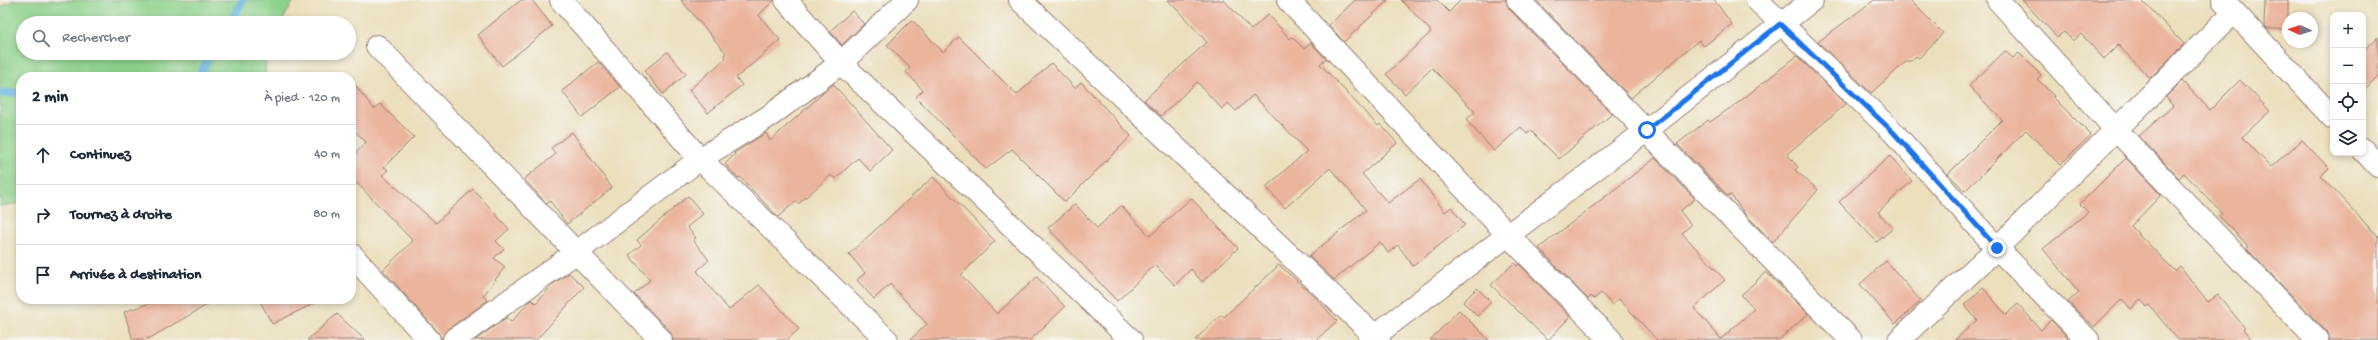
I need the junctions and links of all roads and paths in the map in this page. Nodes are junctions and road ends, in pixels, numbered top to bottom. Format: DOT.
graph roads {
  1 [pos="561,0"];
  2 [pos="786,0"];
  3 [pos="907,0"];
  4 [pos="1020,0"];
  5 [pos="1288,0"];
  6 [pos="1518,0"];
  7 [pos="1757,0"];
  8 [pos="1812,0"];
  9 [pos="1998,0"];
  10 [pos="2229,6"];
  11 [pos="1780,24"];
  12 [pos="377,46"];
  13 [pos="840,63"];
  14 [pos="2330,115"];
  15 [pos="1647,130"];
  16 [pos="2117,131"];
  17 [pos="2366,153"];
  18 [pos="700,159"];
  19 [pos="2378,166"];
  20 [pos="1508,235"];
  21 [pos="1997,248"];
  22 [pos="578,251"];
  23 [pos="356,260"];
  24 [pos="1374,339"];
  25 [pos="429,340"];
  26 [pos="454,340"];
  27 [pos="661,340"];
  28 [pos="888,340"];
  29 [pos="1131,340"];
  30 [pos="1611,340"];
  31 [pos="1851,340"];
  32 [pos="1900,340"];
  33 [pos="2088,340"];
  34 [pos="2317,340"];
  1 -- 18 [label="street"];
  2 -- 13 [label="street"];
  3 -- 13 [label="street"];
  4 -- 24 [label="street"];
  5 -- 20 [label="street"];
  6 -- 15 [label="street"];
  7 -- 11 [label="street"];
  8 -- 11 [label="street"];
  9 -- 16 [label="street"];
  10 -- 14 [label="street"];
  10 -- 16 [label="street"];
  11 -- 15 [label="street"];
  11 -- 21 [label="street"];
  12 -- 22 [label="street"];
  13 -- 18 [label="street"];
  13 -- 29 [label="street"];
  15 -- 20 [label="street"];
  15 -- 31 [label="street"];
  16 -- 21 [label="street"];
  16 -- 34 [label="street"];
  17 -- 19 [label="street"];
  18 -- 22 [label="street"];
  18 -- 28 [label="street"];
  20 -- 24 [label="street"];
  20 -- 30 [label="street"];
  21 -- 32 [label="street"];
  21 -- 33 [label="street"];
  22 -- 26 [label="street"];
  22 -- 27 [label="street"];
  23 -- 25 [label="street"];
}
